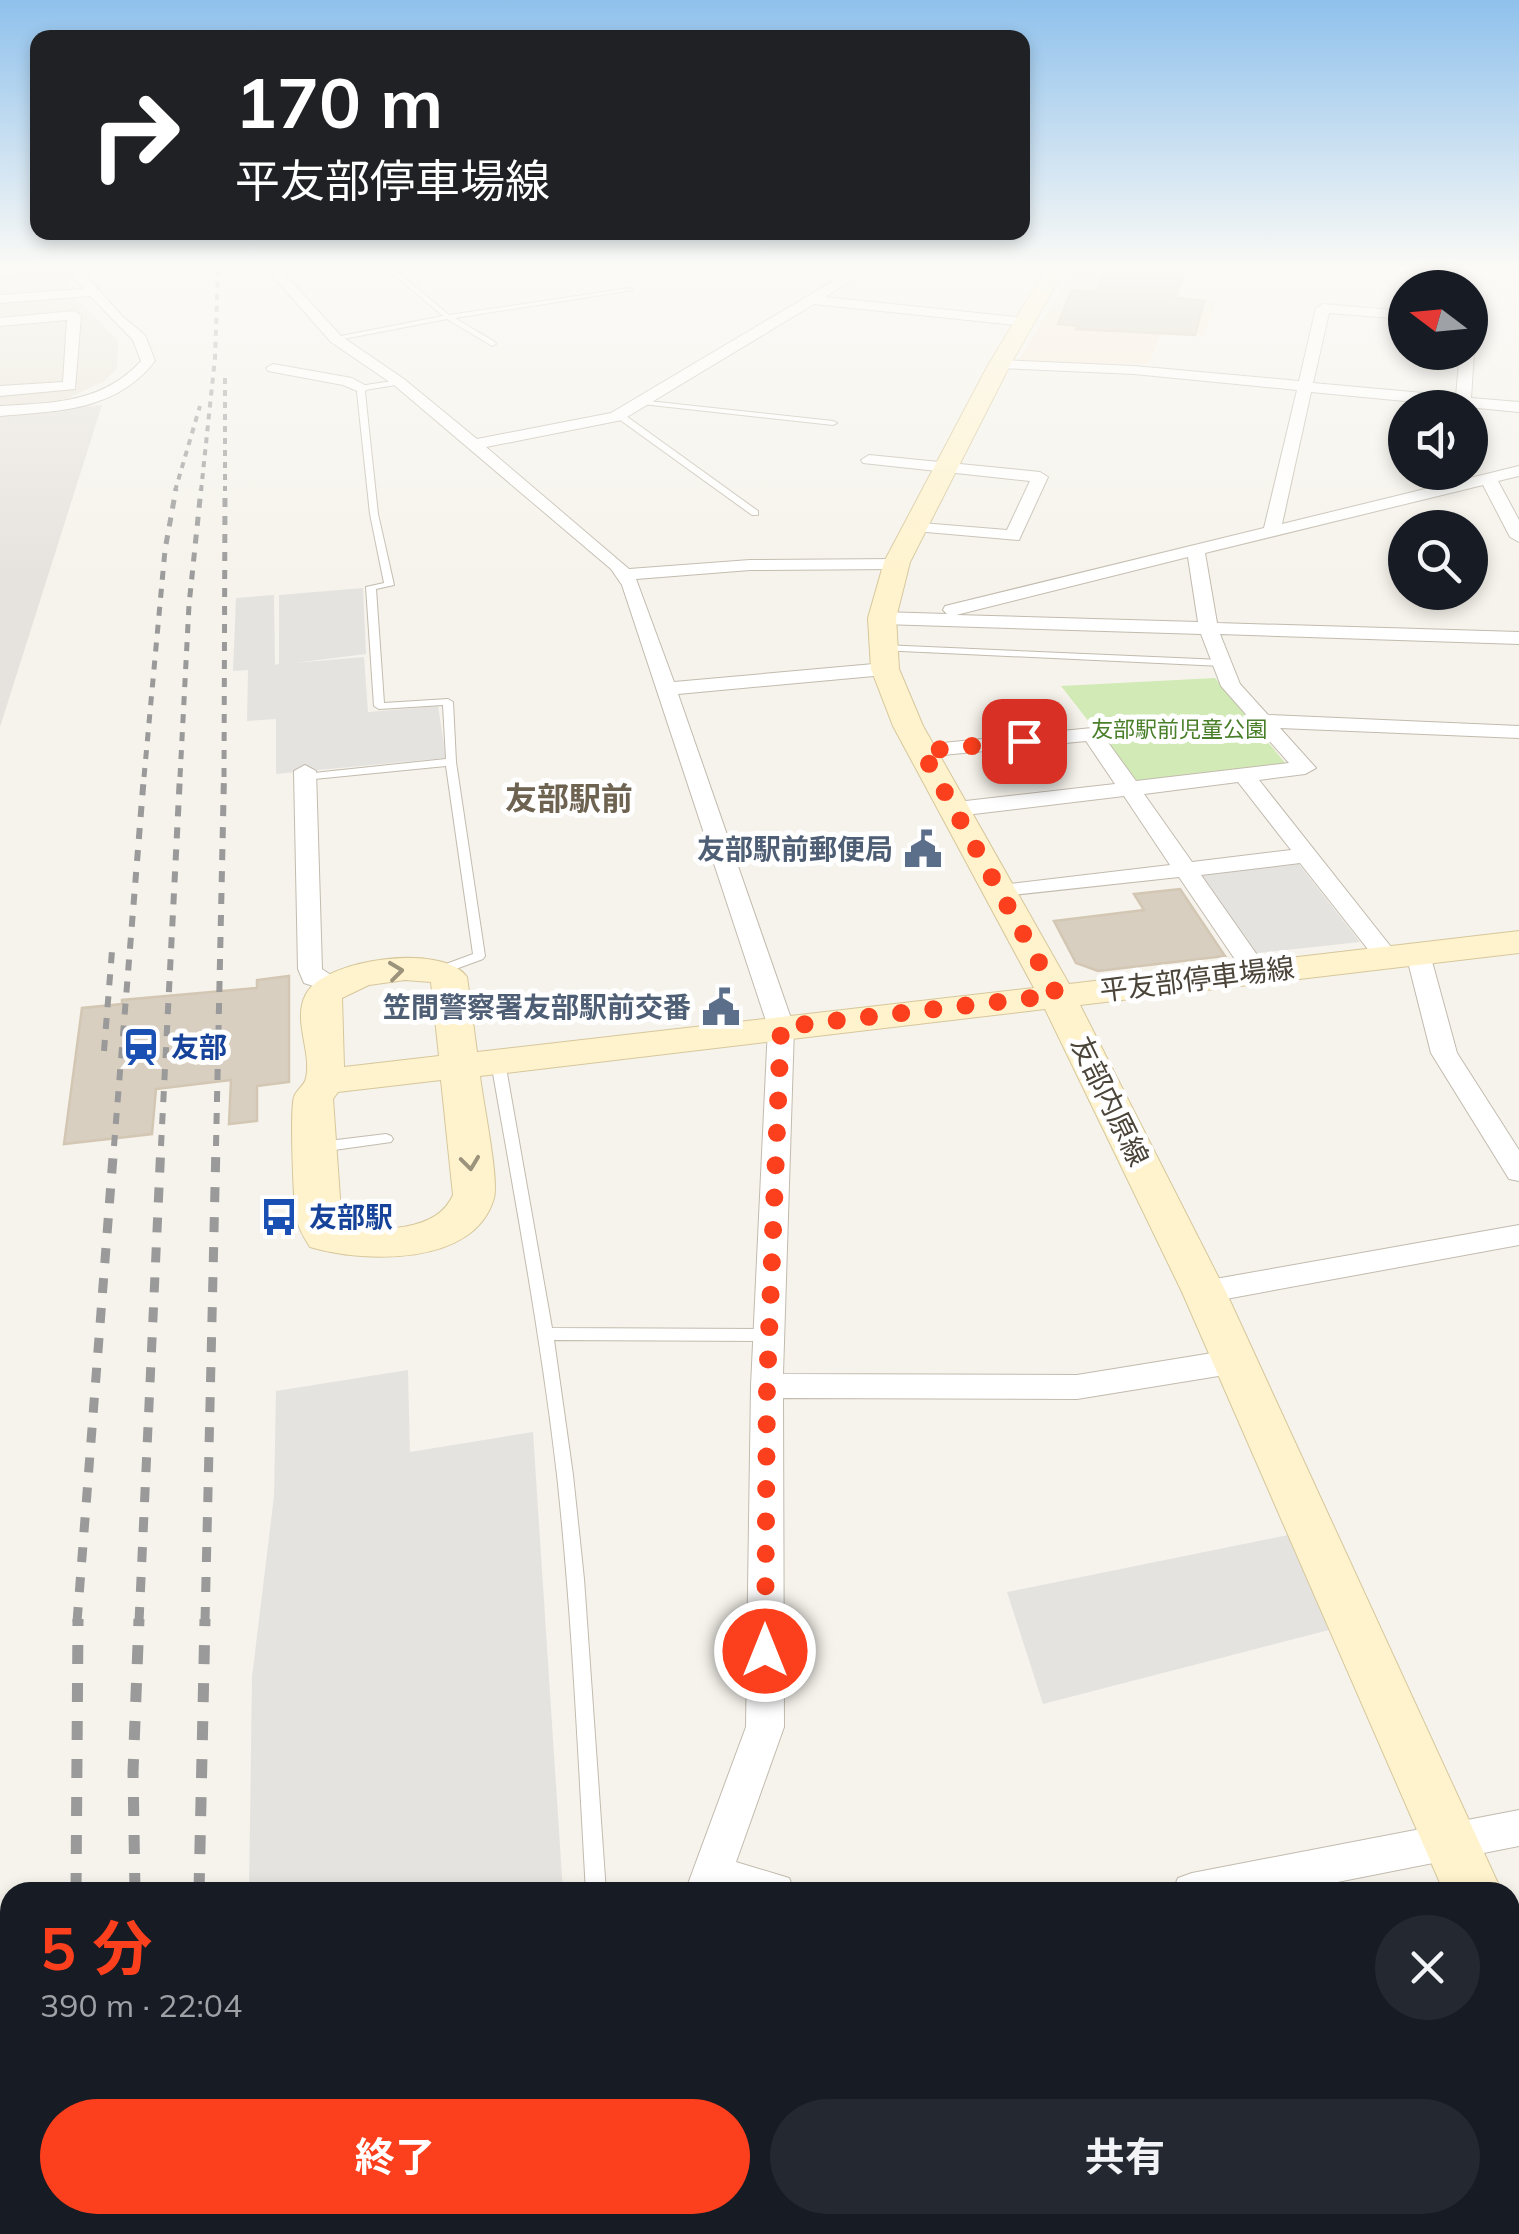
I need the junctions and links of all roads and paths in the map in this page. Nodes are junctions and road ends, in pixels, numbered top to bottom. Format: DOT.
graph roads {
  1 [pos="71,372"];
  2 [pos="140,372"];
  3 [pos="297,372"];
  4 [pos="385,372"];
  5 [pos="692,372"];
  6 [pos="996,372"];
  7 [pos="1157,372"];
  8 [pos="1308,372"];
  9 [pos="399,382"];
  10 [pos="1304,387"];
  11 [pos="362,388"];
  12 [pos="0,391"];
  13 [pos="1388,395"];
  14 [pos="642,402"];
  15 [pos="1488,404"];
  16 [pos="1519,407"];
  17 [pos="0,410"];
  18 [pos="618,416"];
  19 [pos="833,423"];
  20 [pos="471,445"];
  21 [pos="869,460"];
  22 [pos="946,467"];
  23 [pos="1519,471"];
  24 [pos="1488,478"];
  25 [pos="1439,490"];
  26 [pos="755,512"];
  27 [pos="915,526"];
  28 [pos="1272,531"];
  29 [pos="1519,537"];
  30 [pos="1196,550"];
  31 [pos="896,564"];
  32 [pos="624,574"];
  33 [pos="882,618"];
  34 [pos="940,619"];
  35 [pos="1208,628"];
  36 [pos="1519,638"];
  37 [pos="884,658"];
  38 [pos="1222,663"];
  39 [pos="667,688"];
  40 [pos="1266,722"];
  41 [pos="1519,732"];
  42 [pos="922,751"];
  43 [pos="451,762"];
  44 [pos="305,774"];
  45 [pos="1244,777"];
  46 [pos="1130,790"];
  47 [pos="957,809"];
  48 [pos="1306,855"];
  49 [pos="1182,868"];
  50 [pos="1002,892"];
  51 [pos="1519,942"];
  52 [pos="1403,955"];
  53 [pos="442,970"];
  54 [pos="1256,972"];
  55 [pos="331,984"];
  56 [pos="1057,995"];
  57 [pos="781,1027"];
  58 [pos="478,1064"];
  59 [pos="326,1082"];
  60 [pos="386,1139"];
  61 [pos="315,1148"];
  62 [pos="1519,1172"];
  63 [pos="1519,1236"];
  64 [pos="1204,1292"];
  65 [pos="546,1334"];
  66 [pos="769,1335"];
  67 [pos="1236,1362"];
  68 [pos="767,1386"];
  69 [pos="1519,1828"];
  70 [pos="1452,1841"];
  71 [pos="595,1882"];
  72 [pos="708,1882"];
  73 [pos="1243,1882"];
  74 [pos="1469,1882"];
  1 -- 12 [label="street"];
  2 -- 17 [label="street"];
  3 -- 11 [label="street"];
  4 -- 9 [label="street"];
  5 -- 14 [label="street"];
  6 -- 22 [label="main road, 友部内原線"];
  7 -- 10 [label="street"];
  8 -- 10 [label="street"];
  9 -- 11 [label="lane"];
  9 -- 20 [label="street"];
  10 -- 13 [label="street"];
  10 -- 28 [label="street"];
  11 -- 43 [label="lane"];
  14 -- 18 [label="street"];
  14 -- 19 [label="lane"];
  15 -- 16 [label="street"];
  18 -- 20 [label="street"];
  18 -- 26 [label="lane"];
  20 -- 32 [label="street"];
  21 -- 22 [label="street"];
  22 -- 27 [label="main road, 友部内原線"];
  22 -- 27 [label="street"];
  23 -- 24 [label="street"];
  24 -- 29 [label="street"];
  25 -- 28 [label="street"];
  27 -- 31 [label="main road, 友部内原線"];
  28 -- 30 [label="street"];
  30 -- 34 [label="street"];
  30 -- 35 [label="street"];
  31 -- 32 [label="street"];
  31 -- 33 [label="main road, 友部内原線"];
  32 -- 39 [label="street"];
  33 -- 34 [label="street"];
  33 -- 37 [label="main road, 友部内原線"];
  34 -- 35 [label="street"];
  35 -- 36 [label="street"];
  35 -- 38 [label="street"];
  37 -- 38 [label="lane"];
  37 -- 39 [label="street"];
  37 -- 42 [label="main road, 友部内原線"];
  38 -- 40 [label="street"];
  39 -- 57 [label="street"];
  40 -- 41 [label="street"];
  40 -- 45 [label="street"];
  42 -- 46 [label="street"];
  42 -- 47 [label="main road, 友部内原線"];
  43 -- 44 [label="lane"];
  43 -- 53 [label="lane"];
  44 -- 55 [label="street"];
  45 -- 46 [label="street"];
  45 -- 48 [label="street"];
  46 -- 47 [label="street"];
  46 -- 49 [label="street"];
  47 -- 50 [label="main road, 友部内原線"];
  48 -- 49 [label="street"];
  48 -- 52 [label="street"];
  49 -- 50 [label="street"];
  49 -- 54 [label="street"];
  50 -- 56 [label="main road, 友部内原線"];
  51 -- 52 [label="main road, 平友部停車場線"];
  52 -- 54 [label="main road, 平友部停車場線"];
  52 -- 62 [label="street"];
  55 -- 53 [label="main road, one-way"];
  53 -- 58 [label="main road"];
  54 -- 56 [label="main road, 平友部停車場線"];
  55 -- 59 [label="main road"];
  56 -- 57 [label="main road, 平友部停車場線"];
  56 -- 64 [label="main road, 友部内原線"];
  57 -- 58 [label="main road, 平友部停車場線"];
  57 -- 66 [label="street"];
  58 -- 59 [label="main road, 平友部停車場線"];
  58 -- 61 [label="main road, one-way"];
  58 -- 65 [label="lane"];
  59 -- 61 [label="main road"];
  60 -- 61 [label="lane"];
  63 -- 64 [label="street"];
  64 -- 67 [label="main road, 友部内原線"];
  65 -- 66 [label="lane"];
  65 -- 71 [label="lane"];
  66 -- 68 [label="street"];
  67 -- 68 [label="street"];
  67 -- 70 [label="main road, 友部内原線"];
  68 -- 72 [label="street"];
  69 -- 70 [label="street"];
  70 -- 73 [label="street"];
  70 -- 74 [label="main road, 友部内原線"];
}
